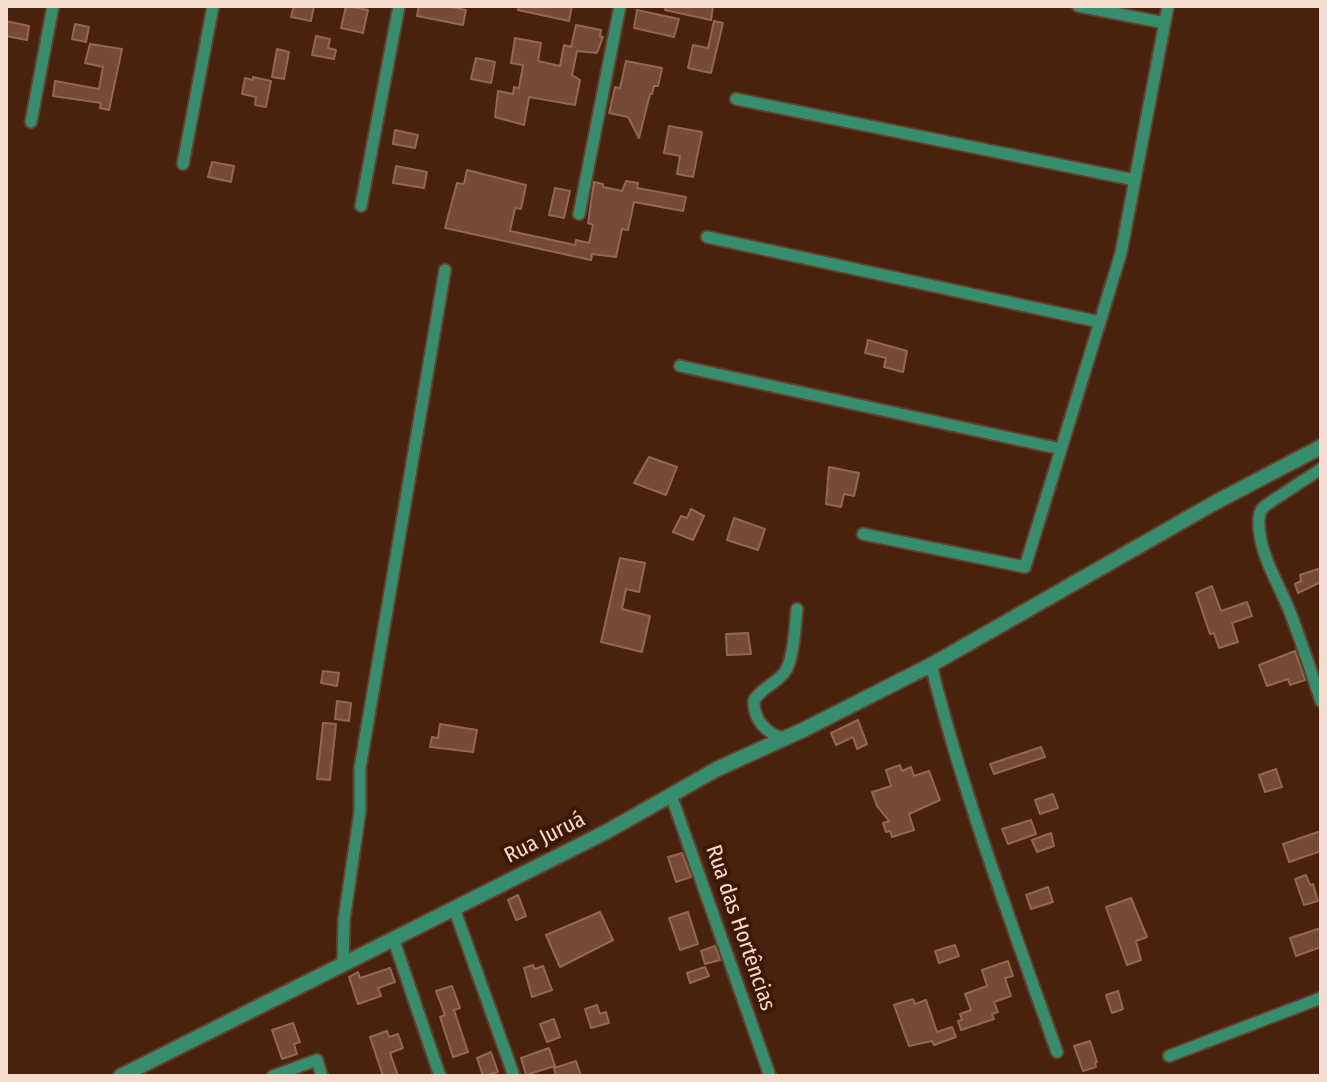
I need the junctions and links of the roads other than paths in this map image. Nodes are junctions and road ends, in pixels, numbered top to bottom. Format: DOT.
graph roads {
  1 [pos="53,6"];
  2 [pos="213,6"];
  3 [pos="399,6"];
  4 [pos="620,6"];
  5 [pos="1078,6"];
  6 [pos="1168,6"];
  7 [pos="1165,23"];
  8 [pos="736,99"];
  9 [pos="31,122"];
  10 [pos="183,164"];
  11 [pos="1135,180"];
  12 [pos="361,206"];
  13 [pos="579,214"];
  14 [pos="707,237"];
  15 [pos="445,270"];
  16 [pos="1100,322"];
  17 [pos="680,366"];
  18 [pos="1321,447"];
  19 [pos="1061,449"];
  20 [pos="1321,469"];
  21 [pos="863,534"];
  22 [pos="797,609"];
  23 [pos="931,665"];
  24 [pos="1321,701"];
  25 [pos="784,738"];
  26 [pos="671,795"];
  27 [pos="454,908"];
  28 [pos="393,938"];
  29 [pos="343,963"];
  30 [pos="1321,998"];
  31 [pos="1057,1052"];
  32 [pos="1169,1056"];
  33 [pos="121,1076"];
  34 [pos="273,1076"];
  35 [pos="322,1076"];
  36 [pos="440,1076"];
  37 [pos="514,1076"];
  38 [pos="770,1076"];
  1 -- 9 [label="street"];
  2 -- 10 [label="street"];
  3 -- 12 [label="street"];
  4 -- 13 [label="street"];
  5 -- 7 [label="street"];
  6 -- 7 [label="street"];
  7 -- 11 [label="street"];
  8 -- 11 [label="street"];
  11 -- 16 [label="street"];
  14 -- 16 [label="street"];
  15 -- 29 [label="street"];
  16 -- 19 [label="street"];
  17 -- 19 [label="street"];
  18 -- 23 [label="street, Rua Juruá"];
  19 -- 21 [label="street"];
  20 -- 24 [label="street"];
  22 -- 25 [label="street"];
  23 -- 25 [label="street, Rua Juruá"];
  23 -- 31 [label="street"];
  25 -- 26 [label="street, Rua Juruá"];
  26 -- 27 [label="street, Rua Juruá"];
  26 -- 38 [label="street, Rua das Hortências"];
  27 -- 28 [label="street, Rua Juruá"];
  27 -- 37 [label="street"];
  28 -- 29 [label="street, Rua Juruá"];
  28 -- 36 [label="street"];
  29 -- 33 [label="street, Rua Juruá"];
  30 -- 32 [label="street"];
  34 -- 35 [label="street"];
}
